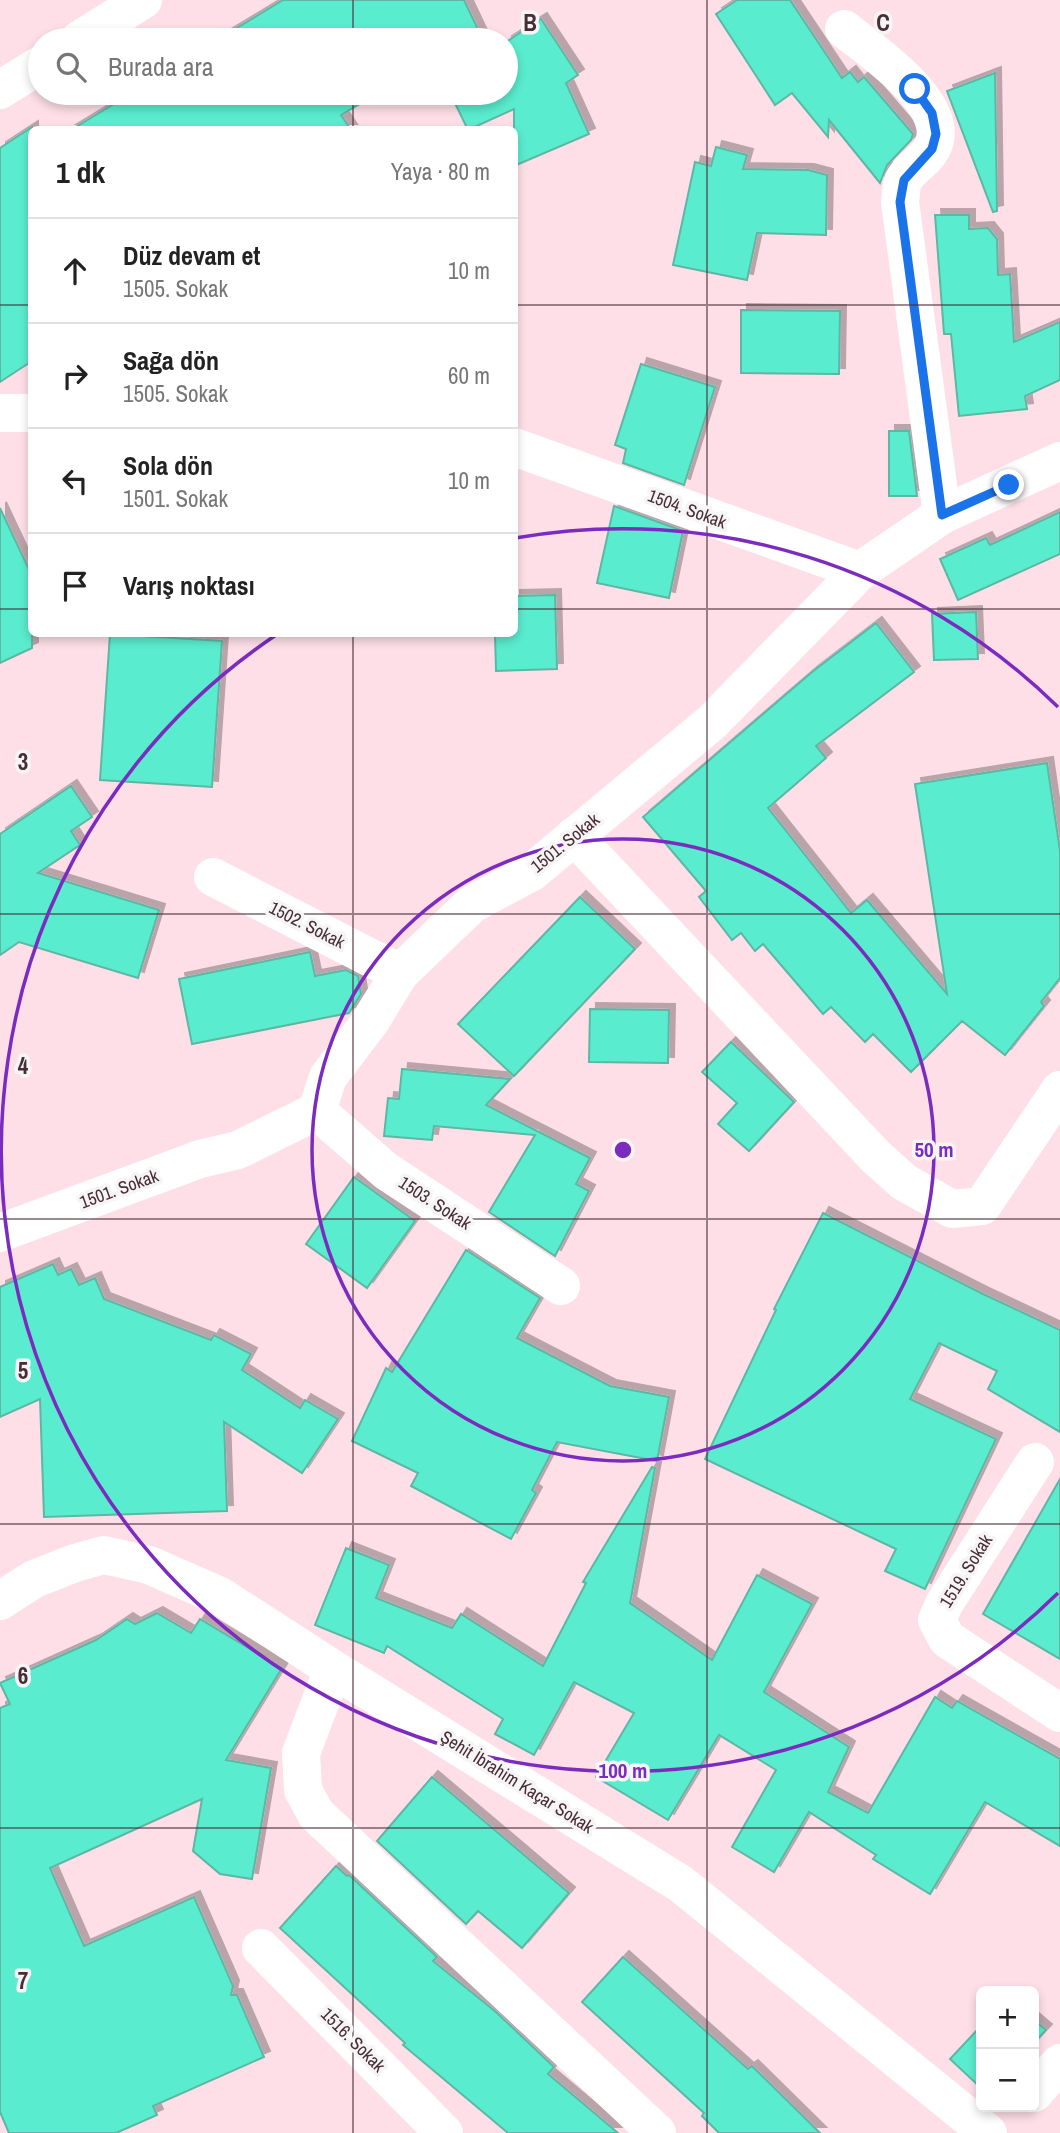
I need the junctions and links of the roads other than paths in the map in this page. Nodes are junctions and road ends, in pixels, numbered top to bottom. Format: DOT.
graph roads {
  1 [pos="143,0"];
  2 [pos="98,28"];
  3 [pos="844,29"];
  4 [pos="28,72"];
  5 [pos="0,90"];
  6 [pos="0,413"];
  7 [pos="28,413"];
  8 [pos="518,448"];
  9 [pos="1060,461"];
  10 [pos="942,515"];
  11 [pos="860,571"];
  12 [pos="574,836"];
  13 [pos="214,877"];
  14 [pos="400,973"];
  15 [pos="1060,1090"];
  16 [pos="317,1111"];
  17 [pos="0,1233"];
  18 [pos="561,1286"];
  19 [pos="1035,1462"];
  20 [pos="0,1601"];
  21 [pos="333,1669"];
  22 [pos="1060,1713"];
  23 [pos="261,1948"];
  24 [pos="1060,2063"];
  25 [pos="1039,2087"];
  26 [pos="1017,2112"];
  27 [pos="444,2133"];
  28 [pos="657,2133"];
  29 [pos="988,2133"];
  30 [pos="999,2133"];
  1 -- 2 [label="street"];
  3 -- 10 [label="street"];
  4 -- 5 [label="street"];
  6 -- 7 [label="street"];
  8 -- 11 [label="street, 1504. Sokak"];
  9 -- 10 [label="street, 1501. Sokak"];
  10 -- 11 [label="street, 1501. Sokak"];
  11 -- 12 [label="street, 1501. Sokak"];
  12 -- 14 [label="street, 1501. Sokak"];
  12 -- 15 [label="street"];
  13 -- 14 [label="street, 1502. Sokak"];
  14 -- 16 [label="street, 1501. Sokak"];
  16 -- 17 [label="street, 1501. Sokak"];
  16 -- 18 [label="street, 1503. Sokak"];
  19 -- 22 [label="street, 1519. Sokak"];
  20 -- 21 [label="street, Şehit İbrahim Kaçar Sokak"];
  21 -- 28 [label="street"];
  21 -- 29 [label="street, Şehit İbrahim Kaçar Sokak"];
  23 -- 27 [label="street, 1516. Sokak"];
  24 -- 25 [label="street"];
  26 -- 30 [label="street"];
}
